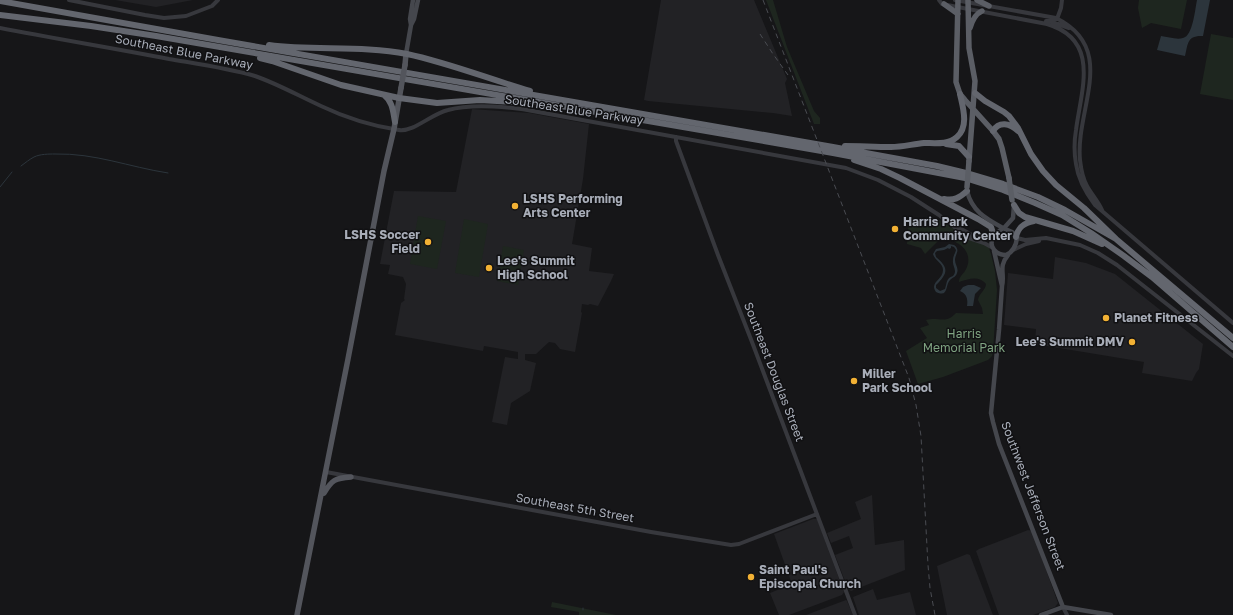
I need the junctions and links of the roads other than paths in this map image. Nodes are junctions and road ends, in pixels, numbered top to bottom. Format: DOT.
graph roads {
  1 [pos="69,0"];
  2 [pos="218,0"];
  3 [pos="413,0"];
  4 [pos="418,0"];
  5 [pos="939,0"];
  6 [pos="977,0"];
  7 [pos="1062,0"];
  8 [pos="0,1"];
  9 [pos="957,2"];
  10 [pos="944,4"];
  11 [pos="968,4"];
  12 [pos="989,6"];
  13 [pos="982,11"];
  14 [pos="958,14"];
  15 [pos="0,15"];
  16 [pos="1057,19"];
  17 [pos="1040,22"];
  18 [pos="411,25"];
  19 [pos="1051,25"];
  20 [pos="0,28"];
  21 [pos="1074,29"];
  22 [pos="968,34"];
  23 [pos="218,40"];
  24 [pos="230,49"];
  25 [pos="406,54"];
  26 [pos="974,93"];
  27 [pos="383,94"];
  28 [pos="960,94"];
  29 [pos="399,98"];
  30 [pos="576,102"];
  31 [pos="570,108"];
  32 [pos="973,109"];
  33 [pos="395,122"];
  34 [pos="394,129"];
  35 [pos="993,131"];
  36 [pos="676,137"];
  37 [pos="1023,137"];
  38 [pos="938,143"];
  39 [pos="833,150"];
  40 [pos="969,159"];
  41 [pos="1078,159"];
  42 [pos="967,189"];
  43 [pos="938,198"];
  44 [pos="1013,203"];
  45 [pos="1036,220"];
  46 [pos="951,224"];
  47 [pos="1004,228"];
  48 [pos="994,237"];
  49 [pos="1016,238"];
  50 [pos="1116,238"];
  51 [pos="1053,240"];
  52 [pos="993,249"];
  53 [pos="1013,250"];
  54 [pos="1008,255"];
  55 [pos="1124,256"];
  56 [pos="1002,286"];
  57 [pos="1233,323"];
  58 [pos="1233,338"];
  59 [pos="1233,347"];
  60 [pos="1233,356"];
  61 [pos="326,472"];
  62 [pos="351,477"];
  63 [pos="321,496"];
  64 [pos="817,514"];
  65 [pos="1063,607"];
  66 [pos="297,615"];
  67 [pos="855,615"];
  68 [pos="1041,615"];
  69 [pos="1066,615"];
  70 [pos="1111,615"];
  1 -- 2 [label="street"];
  3 -- 18 [label="main road"];
  4 -- 18 [label="main road"];
  5 -- 10 [label="street"];
  6 -- 12 [label="highway"];
  7 -- 16 [label="street"];
  8 -- 23 [label="highway"];
  9 -- 10 [label="street"];
  9 -- 11 [label="street"];
  9 -- 14 [label="highway"];
  10 -- 14 [label="highway"];
  11 -- 12 [label="street"];
  11 -- 13 [label="street"];
  11 -- 22 [label="highway"];
  12 -- 16 [label="street"];
  13 -- 17 [label="street"];
  13 -- 22 [label="highway"];
  14 -- 28 [label="highway"];
  15 -- 24 [label="highway"];
  16 -- 17 [label="street"];
  16 -- 21 [label="street"];
  17 -- 19 [label="street"];
  18 -- 25 [label="main road"];
  19 -- 21 [label="street"];
  19 -- 41 [label="street"];
  20 -- 34 [label="street, Southeast Blue Parkway"];
  21 -- 41 [label="street"];
  22 -- 26 [label="highway"];
  23 -- 25 [label="highway"];
  23 -- 30 [label="highway"];
  24 -- 27 [label="highway"];
  24 -- 31 [label="highway"];
  25 -- 29 [label="main road, bridge"];
  25 -- 30 [label="highway"];
  26 -- 32 [label="highway"];
  26 -- 37 [label="highway"];
  27 -- 29 [label="highway"];
  27 -- 33 [label="highway"];
  28 -- 32 [label="highway"];
  28 -- 38 [label="highway"];
  29 -- 31 [label="highway"];
  29 -- 33 [label="main road"];
  30 -- 39 [label="highway"];
  31 -- 39 [label="highway"];
  32 -- 35 [label="highway"];
  32 -- 40 [label="highway"];
  33 -- 34 [label="main road"];
  34 -- 36 [label="street, Southeast Blue Parkway"];
  34 -- 61 [label="main road"];
  35 -- 37 [label="highway"];
  35 -- 44 [label="highway, bridge"];
  36 -- 46 [label="street, Southeast Blue Parkway"];
  36 -- 64 [label="street, Southeast Douglas Street"];
  37 -- 50 [label="highway"];
  38 -- 39 [label="highway"];
  38 -- 40 [label="highway"];
  39 -- 43 [label="highway"];
  39 -- 50 [label="highway"];
  39 -- 55 [label="highway"];
  40 -- 42 [label="highway, bridge"];
  41 -- 57 [label="street"];
  42 -- 43 [label="highway"];
  42 -- 47 [label="main road"];
  43 -- 48 [label="highway"];
  44 -- 45 [label="highway"];
  44 -- 47 [label="main road"];
  45 -- 49 [label="highway"];
  45 -- 55 [label="highway"];
  46 -- 48 [label="street"];
  46 -- 52 [label="street"];
  47 -- 48 [label="main road"];
  47 -- 49 [label="main road"];
  48 -- 52 [label="main road"];
  49 -- 51 [label="street"];
  49 -- 53 [label="main road"];
  50 -- 58 [label="highway"];
  51 -- 53 [label="street"];
  51 -- 60 [label="street"];
  52 -- 54 [label="main road"];
  52 -- 56 [label="main road, Southwest Jefferson Street"];
  53 -- 54 [label="main road"];
  54 -- 56 [label="main road, Southwest Jefferson Street"];
  55 -- 59 [label="highway"];
  56 -- 65 [label="main road, Southwest Jefferson Street"];
  61 -- 62 [label="street, Southeast 5th Street"];
  61 -- 63 [label="main road"];
  62 -- 63 [label="main road"];
  62 -- 64 [label="street, Southeast 5th Street"];
  63 -- 66 [label="main road"];
  64 -- 67 [label="street, Southeast Douglas Street"];
  65 -- 68 [label="main road"];
  65 -- 69 [label="street, Southwest Jefferson Street"];
  65 -- 70 [label="main road"];
}
